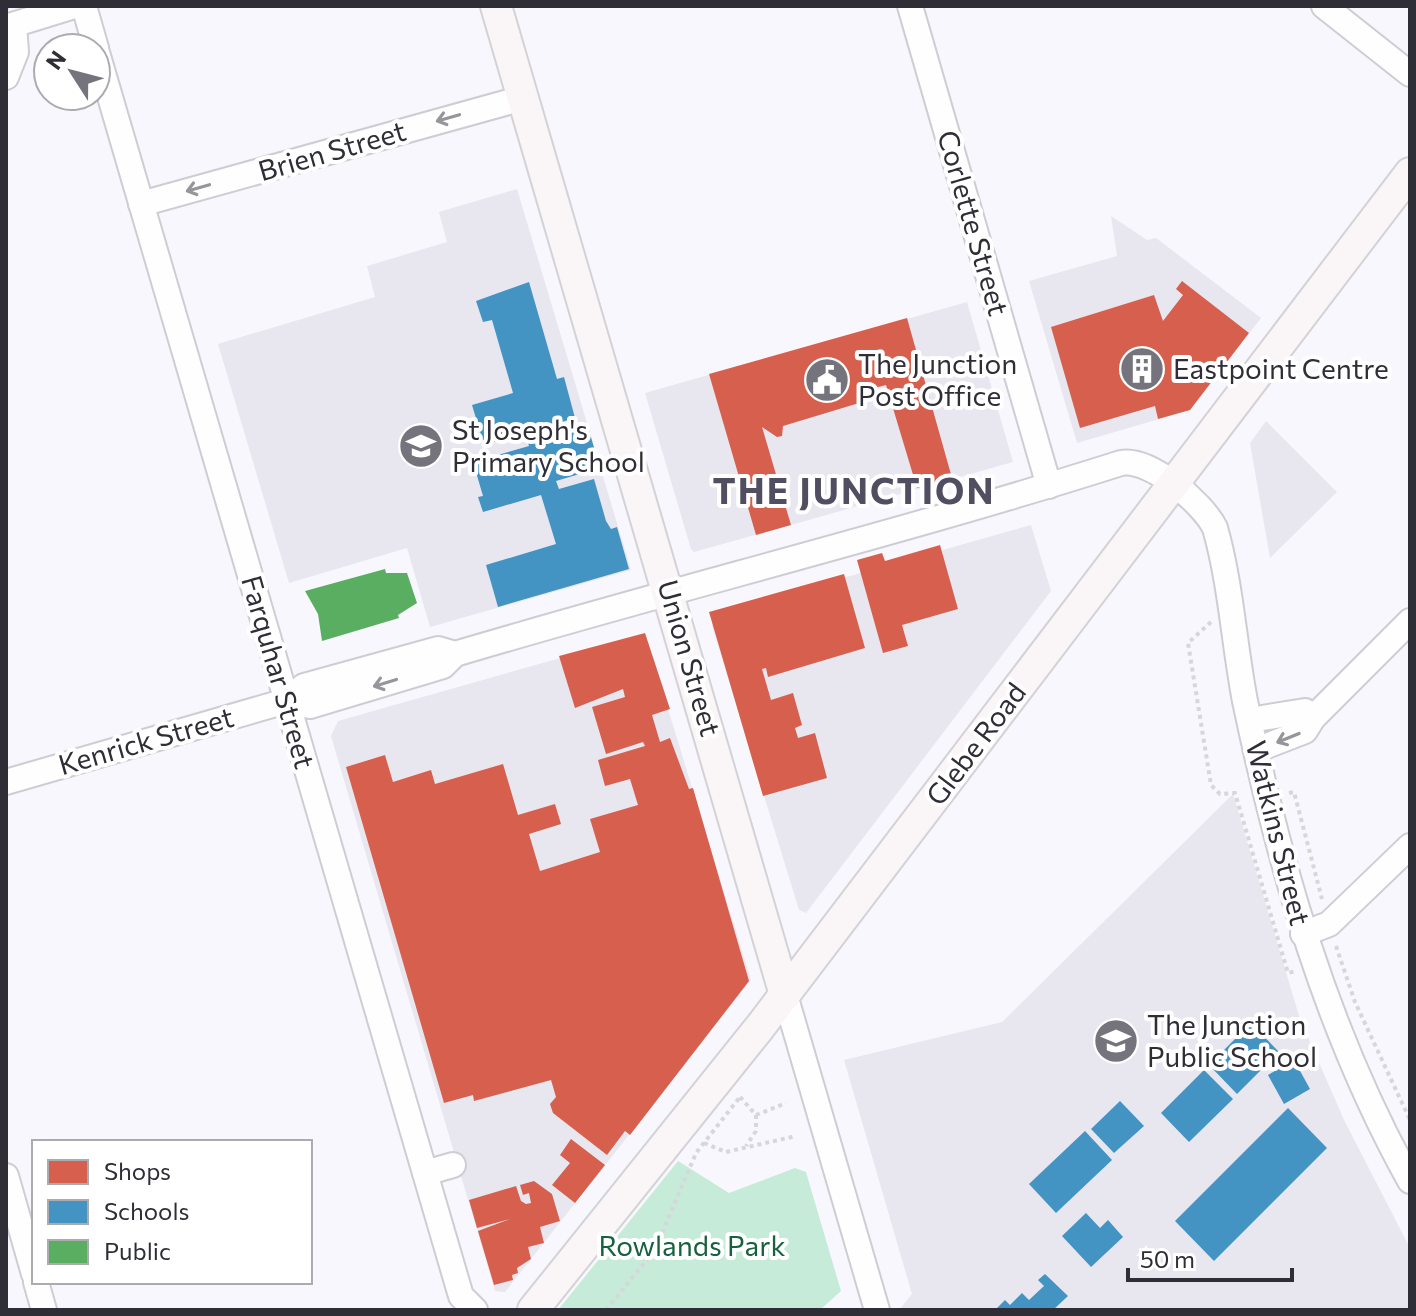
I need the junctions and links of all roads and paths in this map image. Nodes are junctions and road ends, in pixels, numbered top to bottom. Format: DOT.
graph roads {
  1 [pos="74,6"];
  2 [pos="84,6"];
  3 [pos="496,6"];
  4 [pos="910,6"];
  5 [pos="1324,6"];
  6 [pos="10,26"];
  7 [pos="91,32"];
  8 [pos="1410,74"];
  9 [pos="6,77"];
  10 [pos="523,98"];
  11 [pos="112,103"];
  12 [pos="1410,173"];
  13 [pos="141,204"];
  14 [pos="1172,485"];
  15 [pos="1049,486"];
  16 [pos="669,591"];
  17 [pos="1410,621"];
  18 [pos="1188,643"];
  19 [pos="286,701"];
  20 [pos="1313,718"];
  21 [pos="1250,720"];
  22 [pos="1256,750"];
  23 [pos="6,782"];
  24 [pos="1294,792"];
  25 [pos="1410,846"];
  26 [pos="1329,924"];
  27 [pos="1303,934"];
  28 [pos="1288,973"];
  29 [pos="785,995"];
  30 [pos="749,1085"];
  31 [pos="740,1097"];
  32 [pos="786,1103"];
  33 [pos="756,1115"];
  34 [pos="1410,1120"];
  35 [pos="796,1136"];
  36 [pos="704,1143"];
  37 [pos="744,1148"];
  38 [pos="453,1165"];
  39 [pos="425,1173"];
  40 [pos="6,1176"];
  41 [pos="1410,1181"];
  42 [pos="32,1267"];
  43 [pos="37,1284"];
  44 [pos="465,1305"];
  45 [pos="44,1310"];
  46 [pos="533,1310"];
  47 [pos="606,1310"];
  48 [pos="877,1310"];
  1 -- 6 [label="street"];
  2 -- 7 [label="street, Farquhar Street"];
  3 -- 10 [label="main road, Union Street"];
  4 -- 15 [label="street, Corlette Street"];
  5 -- 8 [label="street"];
  6 -- 9 [label="street"];
  10 -- 13 [label="street, Brien Street, one-way"];
  10 -- 16 [label="main road, Union Street"];
  11 -- 13 [label="street, Farquhar Street"];
  12 -- 14 [label="main road, Glebe Road"];
  13 -- 19 [label="street, Farquhar Street"];
  14 -- 15 [label="street, Kenrick Street"];
  14 -- 21 [label="street, Watkins Street"];
  14 -- 29 [label="main road, Glebe Road"];
  15 -- 16 [label="street, Kenrick Street"];
  16 -- 19 [label="street, Kenrick Street"];
  16 -- 29 [label="main road, Union Street"];
  17 -- 20 [label="street"];
  18 -- 28 [label="path"];
  19 -- 23 [label="street, Kenrick Street"];
  19 -- 39 [label="street, Farquhar Street"];
  20 -- 21 [label="street"];
  20 -- 22 [label="street, one-way"];
  21 -- 22 [label="street, Watkins Street"];
  22 -- 27 [label="street, Watkins Street"];
  24 -- 26 [label="path"];
  25 -- 26 [label="street"];
  26 -- 27 [label="street"];
  26 -- 34 [label="path"];
  27 -- 41 [label="street, Watkins Street"];
  29 -- 46 [label="main road, Glebe Road"];
  29 -- 48 [label="street, Union Street"];
  30 -- 31 [label="path"];
  31 -- 33 [label="path"];
  31 -- 36 [label="path"];
  32 -- 33 [label="path"];
  33 -- 37 [label="path"];
  35 -- 37 [label="path"];
  36 -- 37 [label="path"];
  36 -- 47 [label="path"];
  38 -- 39 [label="street"];
  39 -- 44 [label="street, Farquhar Street"];
  40 -- 42 [label="street"];
  43 -- 45 [label="street"];
}
